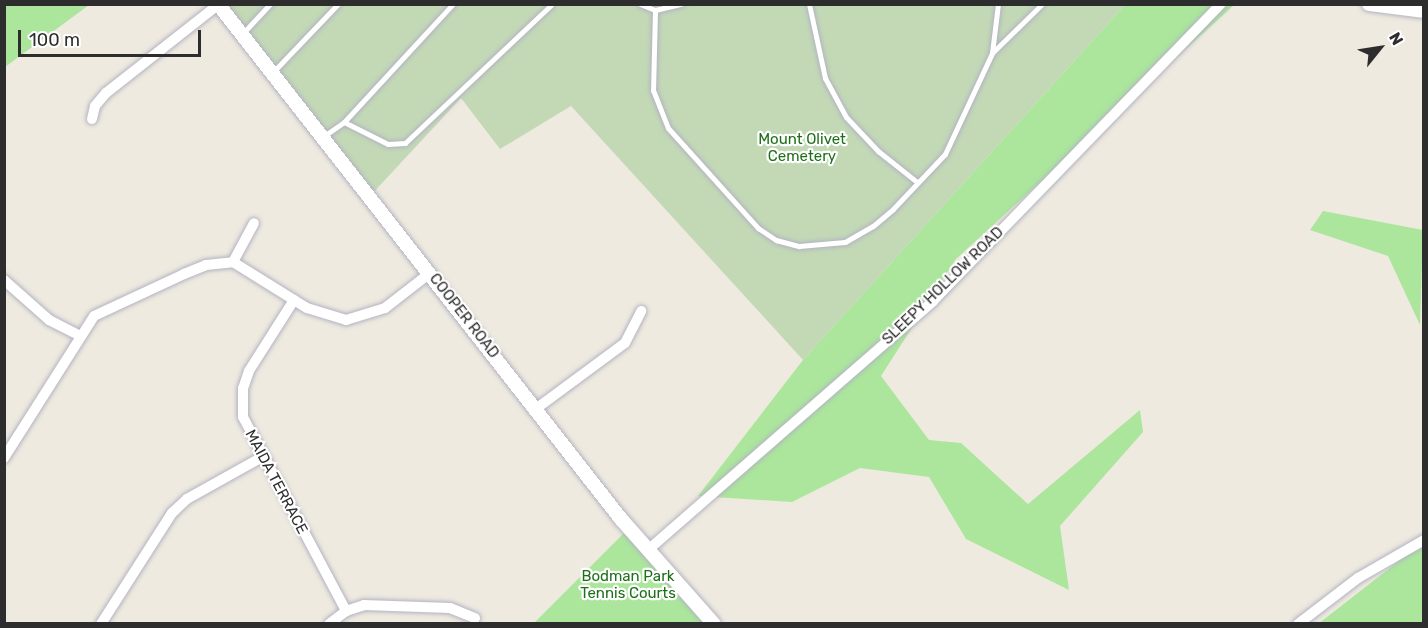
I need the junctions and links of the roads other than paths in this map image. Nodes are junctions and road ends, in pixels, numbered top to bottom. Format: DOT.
graph roads {
  1 [pos="270,4"];
  2 [pos="338,4"];
  3 [pos="453,4"];
  4 [pos="552,4"];
  5 [pos="640,4"];
  6 [pos="681,4"];
  7 [pos="808,4"];
  8 [pos="998,4"];
  9 [pos="1042,4"];
  10 [pos="1221,4"];
  11 [pos="1369,4"];
  12 [pos="218,5"];
  13 [pos="655,10"];
  14 [pos="1424,11"];
  15 [pos="242,34"];
  16 [pos="992,53"];
  17 [pos="272,73"];
  18 [pos="92,119"];
  19 [pos="344,122"];
  20 [pos="323,137"];
  21 [pos="917,182"];
  22 [pos="254,223"];
  23 [pos="233,262"];
  24 [pos="430,273"];
  25 [pos="4,280"];
  26 [pos="294,300"];
  27 [pos="641,311"];
  28 [pos="81,336"];
  29 [pos="537,408"];
  30 [pos="262,457"];
  31 [pos="4,458"];
  32 [pos="1424,540"];
  33 [pos="648,550"];
  34 [pos="346,611"];
  35 [pos="475,618"];
  36 [pos="101,624"];
  37 [pos="329,624"];
  38 [pos="714,624"];
  39 [pos="1298,624"];
  1 -- 15 [label="lane"];
  2 -- 17 [label="lane"];
  3 -- 19 [label="lane"];
  4 -- 19 [label="lane"];
  5 -- 13 [label="lane"];
  6 -- 13 [label="lane"];
  7 -- 21 [label="lane"];
  8 -- 16 [label="lane"];
  9 -- 16 [label="lane"];
  10 -- 33 [label="street, SLEEPY HOLLOW ROAD"];
  11 -- 14 [label="street"];
  12 -- 15 [label="street, COOPER ROAD"];
  12 -- 18 [label="street"];
  13 -- 21 [label="lane"];
  15 -- 17 [label="street, COOPER ROAD"];
  16 -- 21 [label="lane"];
  17 -- 20 [label="street, COOPER ROAD"];
  19 -- 20 [label="lane"];
  20 -- 24 [label="street, COOPER ROAD"];
  22 -- 23 [label="street"];
  23 -- 26 [label="street"];
  23 -- 28 [label="street"];
  24 -- 26 [label="street"];
  24 -- 29 [label="street, COOPER ROAD"];
  25 -- 28 [label="street"];
  26 -- 30 [label="street, MAIDA TERRACE"];
  27 -- 29 [label="street"];
  28 -- 31 [label="street"];
  29 -- 33 [label="street, COOPER ROAD"];
  30 -- 34 [label="street, MAIDA TERRACE"];
  30 -- 36 [label="street"];
  32 -- 39 [label="street"];
  33 -- 38 [label="street, COOPER ROAD"];
  34 -- 35 [label="street"];
  34 -- 37 [label="street"];
}
